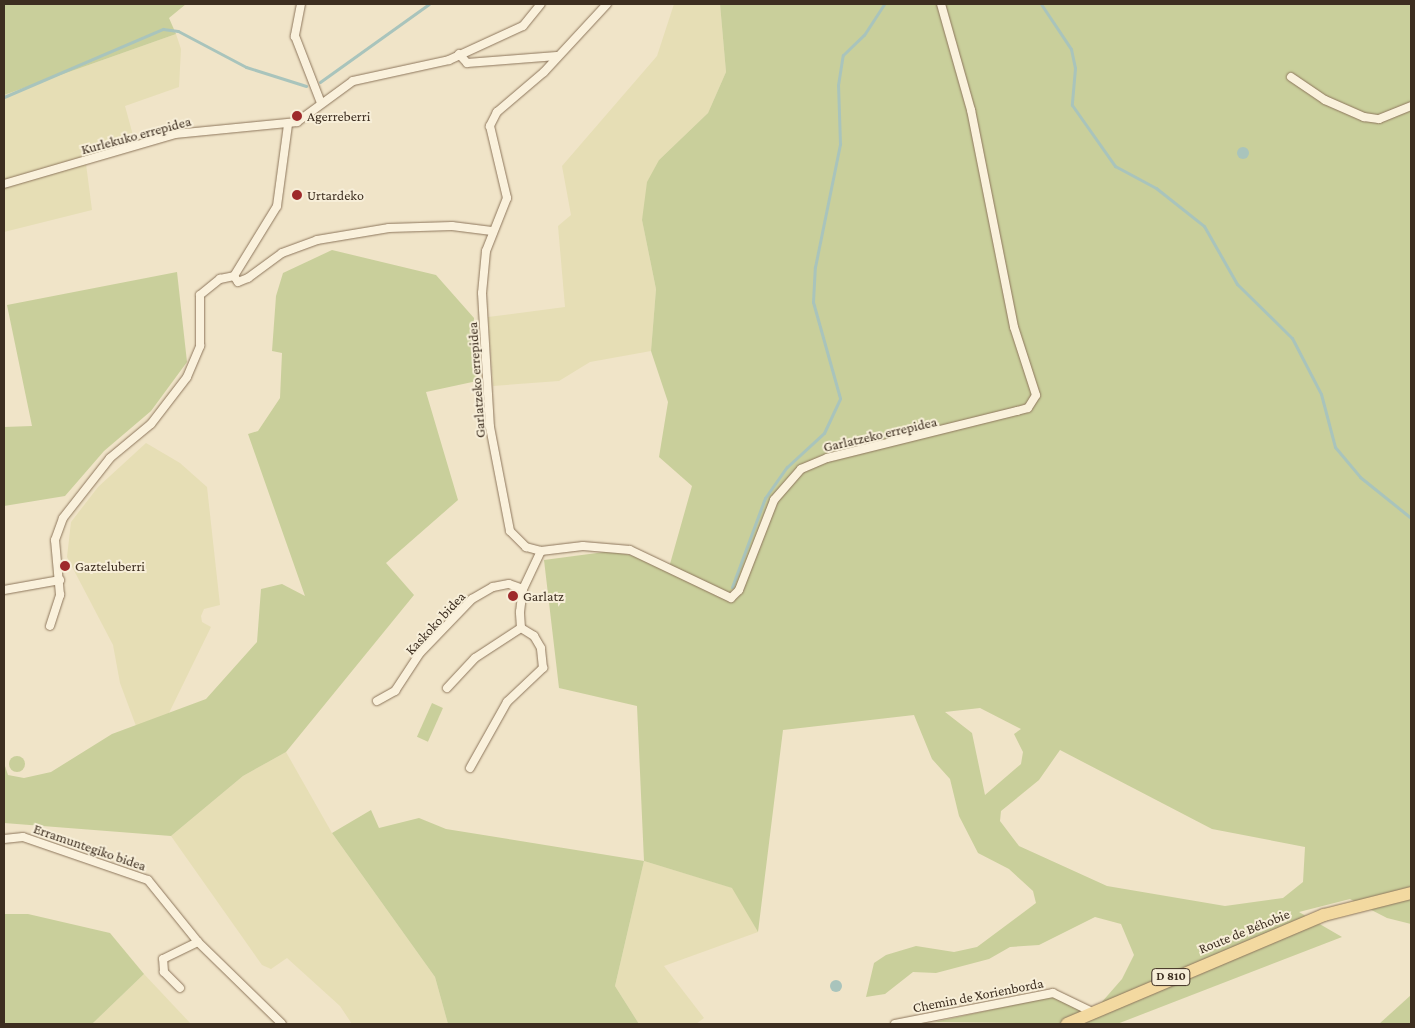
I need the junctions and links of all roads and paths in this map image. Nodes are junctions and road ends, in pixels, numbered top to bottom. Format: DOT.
graph roads {
  1 [pos="301,4"];
  2 [pos="541,4"];
  3 [pos="607,4"];
  4 [pos="941,4"];
  5 [pos="459,54"];
  6 [pos="557,56"];
  7 [pos="1292,77"];
  8 [pos="321,103"];
  9 [pos="1411,106"];
  10 [pos="288,125"];
  11 [pos="4,184"];
  12 [pos="492,231"];
  13 [pos="234,276"];
  14 [pos="541,551"];
  15 [pos="60,580"];
  16 [pos="523,589"];
  17 [pos="4,590"];
  18 [pos="50,626"];
  19 [pos="521,628"];
  20 [pos="447,688"];
  21 [pos="377,701"];
  22 [pos="470,768"];
  23 [pos="4,839"];
  24 [pos="1411,894"];
  25 [pos="198,942"];
  26 [pos="180,988"];
  27 [pos="1090,1011"];
  28 [pos="282,1024"];
  29 [pos="895,1024"];
  30 [pos="1067,1024"];
  1 -- 8 [label="street"];
  2 -- 5 [label="street, Kurlekuko errepidea"];
  3 -- 6 [label="street, Garlatzeko errepidea"];
  4 -- 14 [label="street, Garlatzeko errepidea"];
  5 -- 6 [label="street"];
  5 -- 8 [label="street, Kurlekuko errepidea"];
  6 -- 12 [label="street, Garlatzeko errepidea"];
  7 -- 9 [label="street"];
  8 -- 10 [label="street, Kurlekuko errepidea"];
  10 -- 11 [label="street, Kurlekuko errepidea"];
  10 -- 13 [label="street"];
  12 -- 13 [label="street"];
  12 -- 14 [label="street, Garlatzeko errepidea"];
  13 -- 15 [label="street"];
  14 -- 16 [label="street"];
  15 -- 17 [label="street"];
  15 -- 18 [label="street"];
  16 -- 19 [label="street"];
  16 -- 21 [label="street, Kaskoko bidea"];
  19 -- 20 [label="street"];
  19 -- 22 [label="street"];
  23 -- 25 [label="street, Erramuntegiko bidea"];
  24 -- 27 [label="main road, Route de Béhobie / D 810"];
  25 -- 26 [label="street"];
  25 -- 28 [label="street, Erramuntegiko bidea"];
  27 -- 29 [label="street, Chemin de Xorienborda"];
  27 -- 30 [label="main road, Route de Béhobie / D 810"];
}
